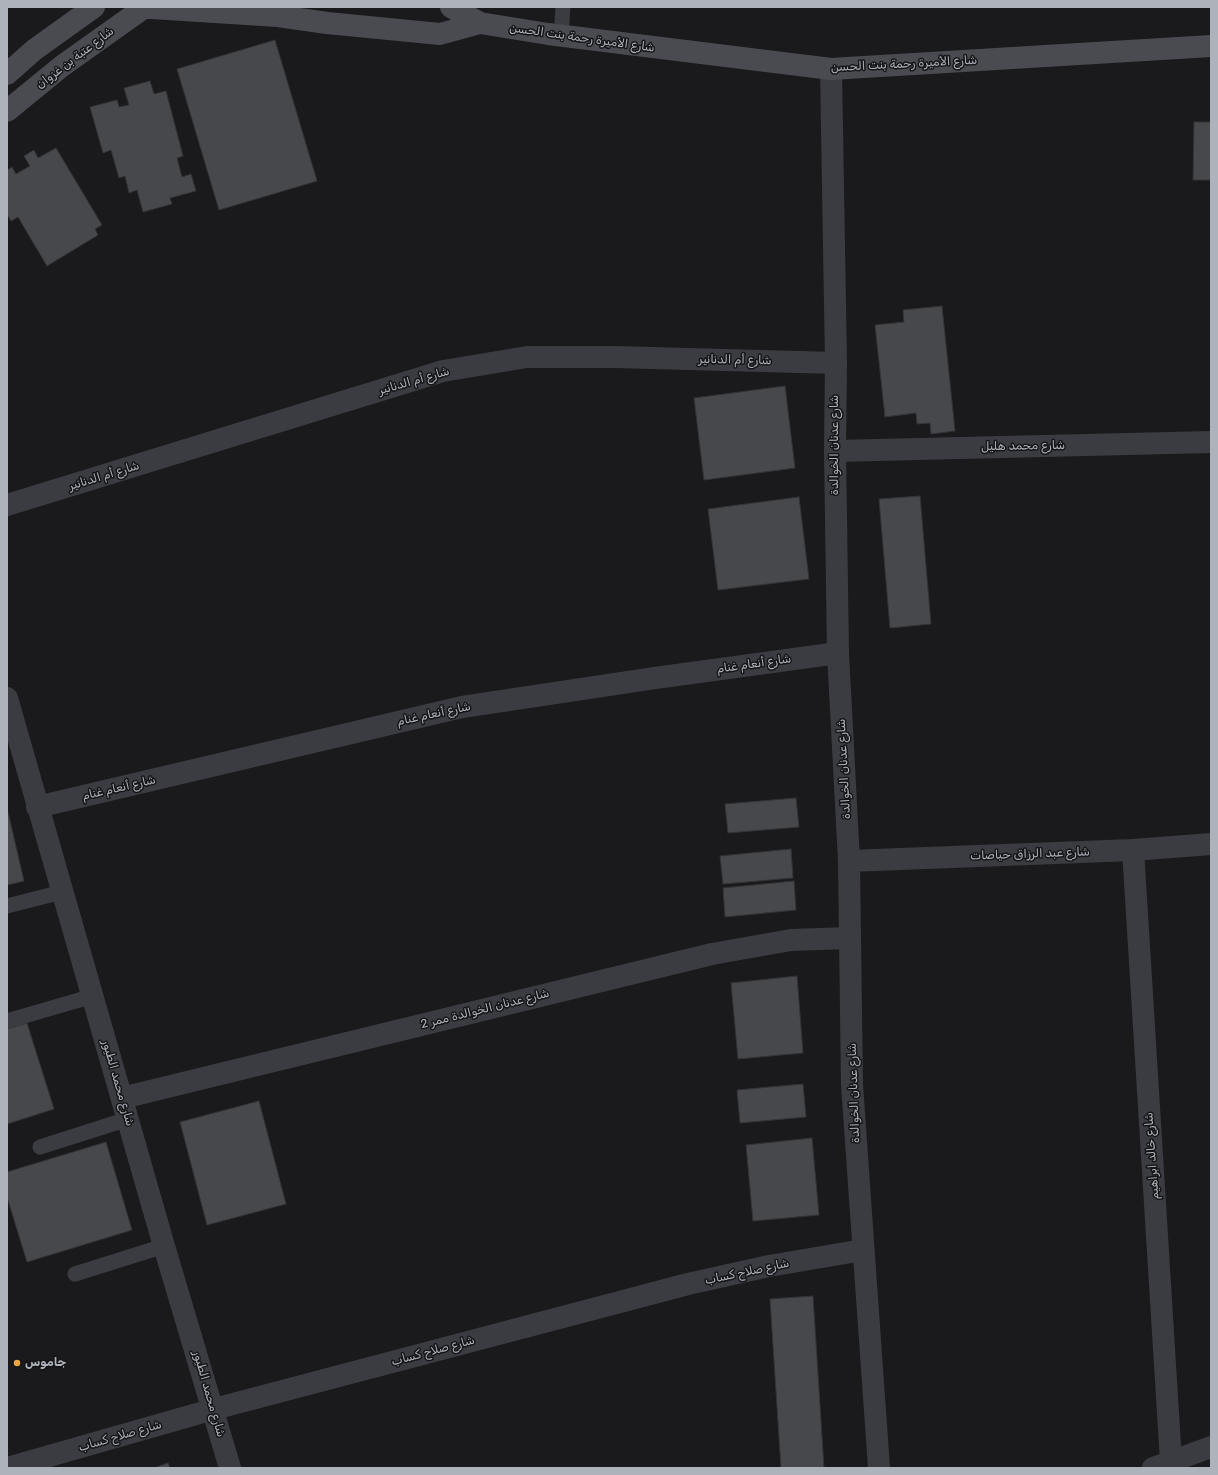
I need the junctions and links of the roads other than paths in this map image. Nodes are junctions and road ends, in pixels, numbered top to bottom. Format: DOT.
graph roads {
  1 [pos="94,7"];
  2 [pos="142,7"];
  3 [pos="451,7"];
  4 [pos="563,7"];
  5 [pos="278,12"];
  6 [pos="327,15"];
  7 [pos="480,23"];
  8 [pos="561,36"];
  9 [pos="1211,46"];
  10 [pos="831,69"];
  11 [pos="7,74"];
  12 [pos="7,111"];
  13 [pos="836,363"];
  14 [pos="1211,442"];
  15 [pos="834,451"];
  16 [pos="7,505"];
  17 [pos="838,653"];
  18 [pos="7,701"];
  19 [pos="37,807"];
  20 [pos="1211,844"];
  21 [pos="1133,850"];
  22 [pos="849,861"];
  23 [pos="61,888"];
  24 [pos="7,897"];
  25 [pos="7,906"];
  26 [pos="850,938"];
  27 [pos="92,996"];
  28 [pos="7,1021"];
  29 [pos="122,1098"];
  30 [pos="128,1119"];
  31 [pos="40,1147"];
  32 [pos="164,1246"];
  33 [pos="863,1250"];
  34 [pos="75,1274"];
  35 [pos="214,1409"];
  36 [pos="1211,1447"];
  37 [pos="1162,1464"];
  38 [pos="7,1468"];
  39 [pos="230,1468"];
  40 [pos="879,1468"];
  1 -- 11 [label="street"];
  2 -- 5 [label="street, شارع الأميرة رحمة بنت الحسن"];
  2 -- 12 [label="street, شارع عتبة بن غزوان"];
  3 -- 7 [label="street, شارع الأميرة رحمة بنت الحسن"];
  4 -- 8 [label="lane"];
  5 -- 6 [label="street, شارع الأميرة رحمة بنت الحسن"];
  6 -- 7 [label="street, شارع الأميرة رحمة بنت الحسن"];
  7 -- 8 [label="street, شارع الأميرة رحمة بنت الحسن"];
  8 -- 10 [label="street, شارع الأميرة رحمة بنت الحسن"];
  9 -- 10 [label="street, شارع الأميرة رحمة بنت الحسن"];
  10 -- 13 [label="street, شارع عدنان الخوالدة"];
  13 -- 15 [label="street, شارع عدنان الخوالدة"];
  13 -- 16 [label="street, شارع أم الدنانير"];
  14 -- 15 [label="street, شارع محمد هليل"];
  15 -- 17 [label="street, شارع عدنان الخوالدة"];
  17 -- 19 [label="street, شارع أنعام غنام"];
  17 -- 22 [label="street, شارع عدنان الخوالدة"];
  18 -- 19 [label="street, شارع محمد الطيور"];
  19 -- 23 [label="street, شارع محمد الطيور"];
  20 -- 21 [label="street, شارع عبد الرزاق حياصات"];
  21 -- 22 [label="street, شارع عبد الرزاق حياصات"];
  21 -- 37 [label="street, شارع خالد ابراهيم"];
  22 -- 26 [label="street, شارع عدنان الخوالدة"];
  23 -- 24 [label="lane"];
  23 -- 25 [label="lane"];
  23 -- 27 [label="street, شارع محمد الطيور"];
  26 -- 29 [label="street, شارع عدنان الخوالدة ممر 2"];
  26 -- 33 [label="street, شارع عدنان الخوالدة"];
  27 -- 28 [label="lane"];
  27 -- 29 [label="street, شارع محمد الطيور"];
  29 -- 30 [label="street, شارع محمد الطيور"];
  30 -- 31 [label="lane"];
  30 -- 32 [label="street, شارع محمد الطيور"];
  32 -- 34 [label="lane"];
  32 -- 35 [label="street, شارع محمد الطيور"];
  33 -- 35 [label="street, شارع صلاح كساب"];
  33 -- 40 [label="street, شارع عدنان الخوالدة"];
  35 -- 38 [label="street, شارع صلاح كساب"];
  35 -- 39 [label="street, شارع محمد الطيور"];
  36 -- 37 [label="street"];
}
